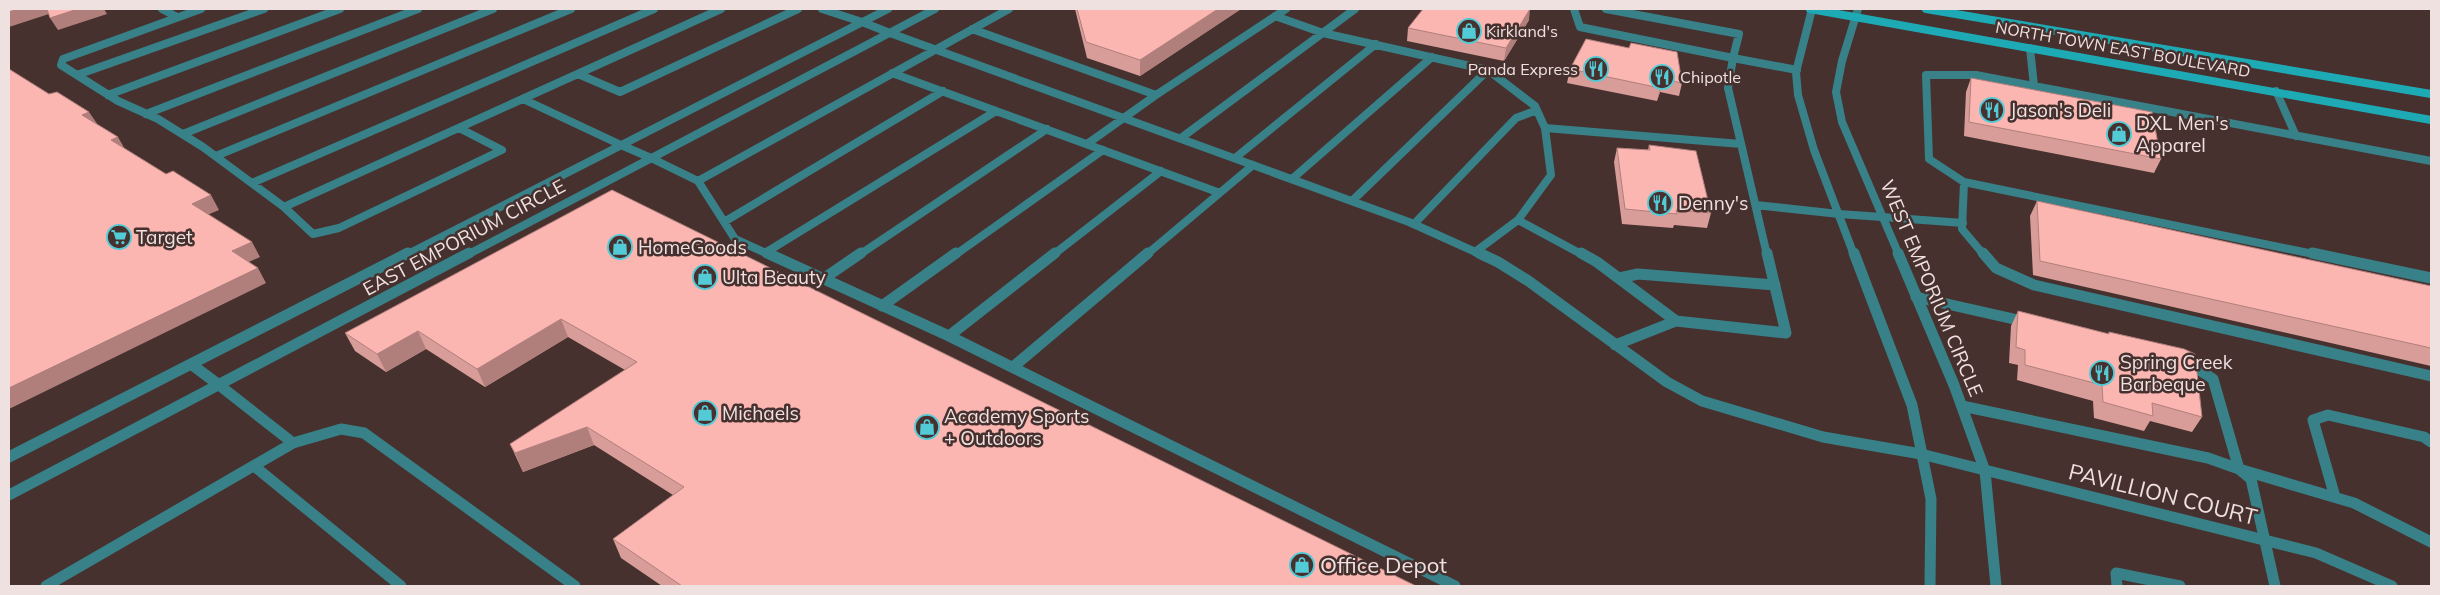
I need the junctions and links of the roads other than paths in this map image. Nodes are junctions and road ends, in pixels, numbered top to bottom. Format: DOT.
graph roads {
  1 [pos="162,9"];
  2 [pos="201,9"];
  3 [pos="264,9"];
  4 [pos="340,9"];
  5 [pos="418,9"];
  6 [pos="493,9"];
  7 [pos="571,9"];
  8 [pos="654,9"];
  9 [pos="721,9"];
  10 [pos="798,9"];
  11 [pos="822,9"];
  12 [pos="888,9"];
  13 [pos="935,9"];
  14 [pos="1009,9"];
  15 [pos="1286,9"];
  16 [pos="1355,9"];
  17 [pos="1572,9"];
  18 [pos="1606,9"];
  19 [pos="1811,9"];
  20 [pos="1926,9"];
  21 [pos="1857,13"];
  22 [pos="1275,16"];
  23 [pos="177,17"];
  24 [pos="862,22"];
  25 [pos="972,29"];
  26 [pos="890,32"];
  27 [pos="1323,33"];
  28 [pos="1376,44"];
  29 [pos="2030,48"];
  30 [pos="935,49"];
  31 [pos="1432,57"];
  32 [pos="1733,58"];
  33 [pos="1488,70"];
  34 [pos="1797,70"];
  35 [pos="892,73"];
  36 [pos="578,74"];
  37 [pos="77,76"];
  38 [pos="2034,86"];
  39 [pos="943,91"];
  40 [pos="2276,91"];
  41 [pos="2431,94"];
  42 [pos="108,95"];
  43 [pos="1156,95"];
  44 [pos="523,99"];
  45 [pos="1537,110"];
  46 [pos="996,111"];
  47 [pos="146,114"];
  48 [pos="1124,118"];
  49 [pos="2431,120"];
  50 [pos="460,128"];
  51 [pos="1545,128"];
  52 [pos="1047,129"];
  53 [pos="183,134"];
  54 [pos="2296,136"];
  55 [pos="1181,138"];
  56 [pos="1087,144"];
  57 [pos="1741,144"];
  58 [pos="621,145"];
  59 [pos="1103,150"];
  60 [pos="216,156"];
  61 [pos="651,158"];
  62 [pos="1235,158"];
  63 [pos="2431,161"];
  64 [pos="1253,164"];
  65 [pos="1161,171"];
  66 [pos="1292,179"];
  67 [pos="698,180"];
  68 [pos="1964,182"];
  69 [pos="252,183"];
  70 [pos="1220,193"];
  71 [pos="1352,201"];
  72 [pos="1756,205"];
  73 [pos="284,207"];
  74 [pos="1839,214"];
  75 [pos="1882,217"];
  76 [pos="1518,220"];
  77 [pos="724,222"];
  78 [pos="1414,224"];
  79 [pos="1963,224"];
  80 [pos="765,252"];
  81 [pos="1475,252"];
  82 [pos="1619,278"];
  83 [pos="2431,278"];
  84 [pos="823,279"];
  85 [pos="1775,285"];
  86 [pos="1916,297"];
  87 [pos="882,306"];
  88 [pos="1676,320"];
  89 [pos="2040,324"];
  90 [pos="950,336"];
  91 [pos="1615,345"];
  92 [pos="2174,356"];
  93 [pos="192,364"];
  94 [pos="1012,367"];
  95 [pos="2431,376"];
  96 [pos="219,385"];
  97 [pos="1962,406"];
  98 [pos="2431,442"];
  99 [pos="293,443"];
  100 [pos="1920,454"];
  101 [pos="9,457"];
  102 [pos="254,466"];
  103 [pos="2239,469"];
  104 [pos="1985,471"];
  105 [pos="9,495"];
  106 [pos="2334,497"];
  107 [pos="2264,540"];
  108 [pos="2431,542"];
  109 [pos="46,586"];
  110 [pos="401,586"];
  111 [pos="575,586"];
  112 [pos="1455,586"];
  113 [pos="1930,586"];
  114 [pos="1996,586"];
  115 [pos="2117,586"];
  116 [pos="2180,586"];
  117 [pos="2275,586"];
  118 [pos="2392,586"];
  1 -- 23 [label="street"];
  2 -- 23 [label="street"];
  3 -- 37 [label="street"];
  4 -- 42 [label="street"];
  5 -- 47 [label="street"];
  6 -- 53 [label="street"];
  7 -- 60 [label="street"];
  8 -- 69 [label="street"];
  9 -- 36 [label="street"];
  10 -- 36 [label="street"];
  11 -- 24 [label="street, PAVILLION COURT"];
  12 -- 24 [label="street, EAST EMPORIUM CIRCLE"];
  13 -- 26 [label="street, EAST EMPORIUM CIRCLE"];
  14 -- 25 [label="street"];
  15 -- 22 [label="street"];
  16 -- 27 [label="street"];
  17 -- 32 [label="street"];
  18 -- 32 [label="street"];
  19 -- 21 [label="main road, NORTH TOWN EAST BOULEVARD"];
  19 -- 34 [label="street"];
  20 -- 41 [label="main road, NORTH TOWN EAST BOULEVARD"];
  21 -- 29 [label="main road, NORTH TOWN EAST BOULEVARD"];
  21 -- 75 [label="street, WEST EMPORIUM CIRCLE"];
  22 -- 27 [label="street"];
  22 -- 43 [label="street"];
  23 -- 37 [label="street"];
  24 -- 26 [label="street, PAVILLION COURT"];
  24 -- 58 [label="street, EAST EMPORIUM CIRCLE"];
  25 -- 30 [label="street"];
  25 -- 43 [label="street"];
  26 -- 30 [label="street, PAVILLION COURT"];
  26 -- 61 [label="street, EAST EMPORIUM CIRCLE"];
  27 -- 28 [label="street"];
  27 -- 55 [label="street"];
  28 -- 31 [label="street"];
  28 -- 62 [label="street"];
  29 -- 38 [label="street"];
  29 -- 40 [label="main road, NORTH TOWN EAST BOULEVARD"];
  30 -- 35 [label="street"];
  30 -- 48 [label="street, PAVILLION COURT"];
  31 -- 33 [label="street"];
  31 -- 66 [label="street"];
  32 -- 34 [label="street"];
  32 -- 57 [label="street"];
  33 -- 45 [label="street"];
  33 -- 71 [label="street"];
  34 -- 74 [label="street"];
  35 -- 39 [label="street"];
  35 -- 67 [label="street"];
  36 -- 44 [label="street"];
  37 -- 42 [label="street"];
  38 -- 54 [label="street"];
  38 -- 68 [label="street"];
  39 -- 46 [label="street"];
  39 -- 77 [label="street"];
  40 -- 49 [label="main road, NORTH TOWN EAST BOULEVARD"];
  40 -- 54 [label="street"];
  42 -- 47 [label="street"];
  43 -- 48 [label="street"];
  44 -- 50 [label="street"];
  44 -- 58 [label="street"];
  45 -- 51 [label="street"];
  45 -- 78 [label="street"];
  46 -- 52 [label="street"];
  46 -- 80 [label="street"];
  47 -- 53 [label="street"];
  48 -- 55 [label="street, PAVILLION COURT"];
  48 -- 56 [label="street"];
  50 -- 73 [label="street"];
  50 -- 73 [label="street"];
  51 -- 57 [label="street"];
  51 -- 76 [label="street"];
  52 -- 56 [label="street"];
  52 -- 84 [label="street"];
  53 -- 60 [label="street"];
  54 -- 63 [label="street"];
  55 -- 62 [label="street, PAVILLION COURT"];
  56 -- 59 [label="street"];
  57 -- 72 [label="street"];
  58 -- 61 [label="street"];
  58 -- 93 [label="street, EAST EMPORIUM CIRCLE"];
  59 -- 65 [label="street"];
  59 -- 87 [label="street"];
  60 -- 69 [label="street"];
  61 -- 67 [label="street"];
  61 -- 96 [label="street, EAST EMPORIUM CIRCLE"];
  62 -- 64 [label="street, PAVILLION COURT"];
  64 -- 66 [label="street, PAVILLION COURT"];
  64 -- 70 [label="street"];
  65 -- 70 [label="street"];
  65 -- 90 [label="street"];
  66 -- 71 [label="street, PAVILLION COURT"];
  67 -- 77 [label="street"];
  68 -- 79 [label="street"];
  68 -- 83 [label="street"];
  69 -- 73 [label="street"];
  70 -- 94 [label="street"];
  71 -- 78 [label="street, PAVILLION COURT"];
  72 -- 74 [label="street"];
  72 -- 85 [label="street"];
  74 -- 75 [label="street"];
  74 -- 100 [label="street"];
  75 -- 79 [label="street"];
  75 -- 86 [label="street, WEST EMPORIUM CIRCLE"];
  76 -- 81 [label="street"];
  76 -- 82 [label="street"];
  77 -- 80 [label="street"];
  78 -- 81 [label="street, PAVILLION COURT"];
  79 -- 95 [label="street"];
  80 -- 84 [label="street"];
  81 -- 91 [label="street, PAVILLION COURT"];
  82 -- 85 [label="street"];
  82 -- 88 [label="street"];
  84 -- 87 [label="street"];
  85 -- 88 [label="street"];
  86 -- 89 [label="street"];
  86 -- 97 [label="street, WEST EMPORIUM CIRCLE"];
  87 -- 90 [label="street"];
  88 -- 91 [label="street"];
  90 -- 94 [label="street"];
  91 -- 100 [label="street, PAVILLION COURT"];
  92 -- 103 [label="street"];
  93 -- 96 [label="street"];
  93 -- 101 [label="street, EAST EMPORIUM CIRCLE"];
  94 -- 112 [label="street"];
  96 -- 99 [label="street"];
  96 -- 105 [label="street, EAST EMPORIUM CIRCLE"];
  97 -- 103 [label="street"];
  97 -- 104 [label="street, WEST EMPORIUM CIRCLE"];
  98 -- 106 [label="street"];
  99 -- 102 [label="street"];
  99 -- 111 [label="street"];
  100 -- 104 [label="street, PAVILLION COURT"];
  100 -- 113 [label="street"];
  102 -- 109 [label="street"];
  102 -- 110 [label="street"];
  103 -- 106 [label="street"];
  103 -- 107 [label="street"];
  104 -- 107 [label="street, PAVILLION COURT"];
  104 -- 114 [label="street, WEST EMPORIUM CIRCLE"];
  106 -- 108 [label="street"];
  107 -- 117 [label="street"];
  107 -- 118 [label="street, PAVILLION COURT"];
  115 -- 116 [label="street"];
}
